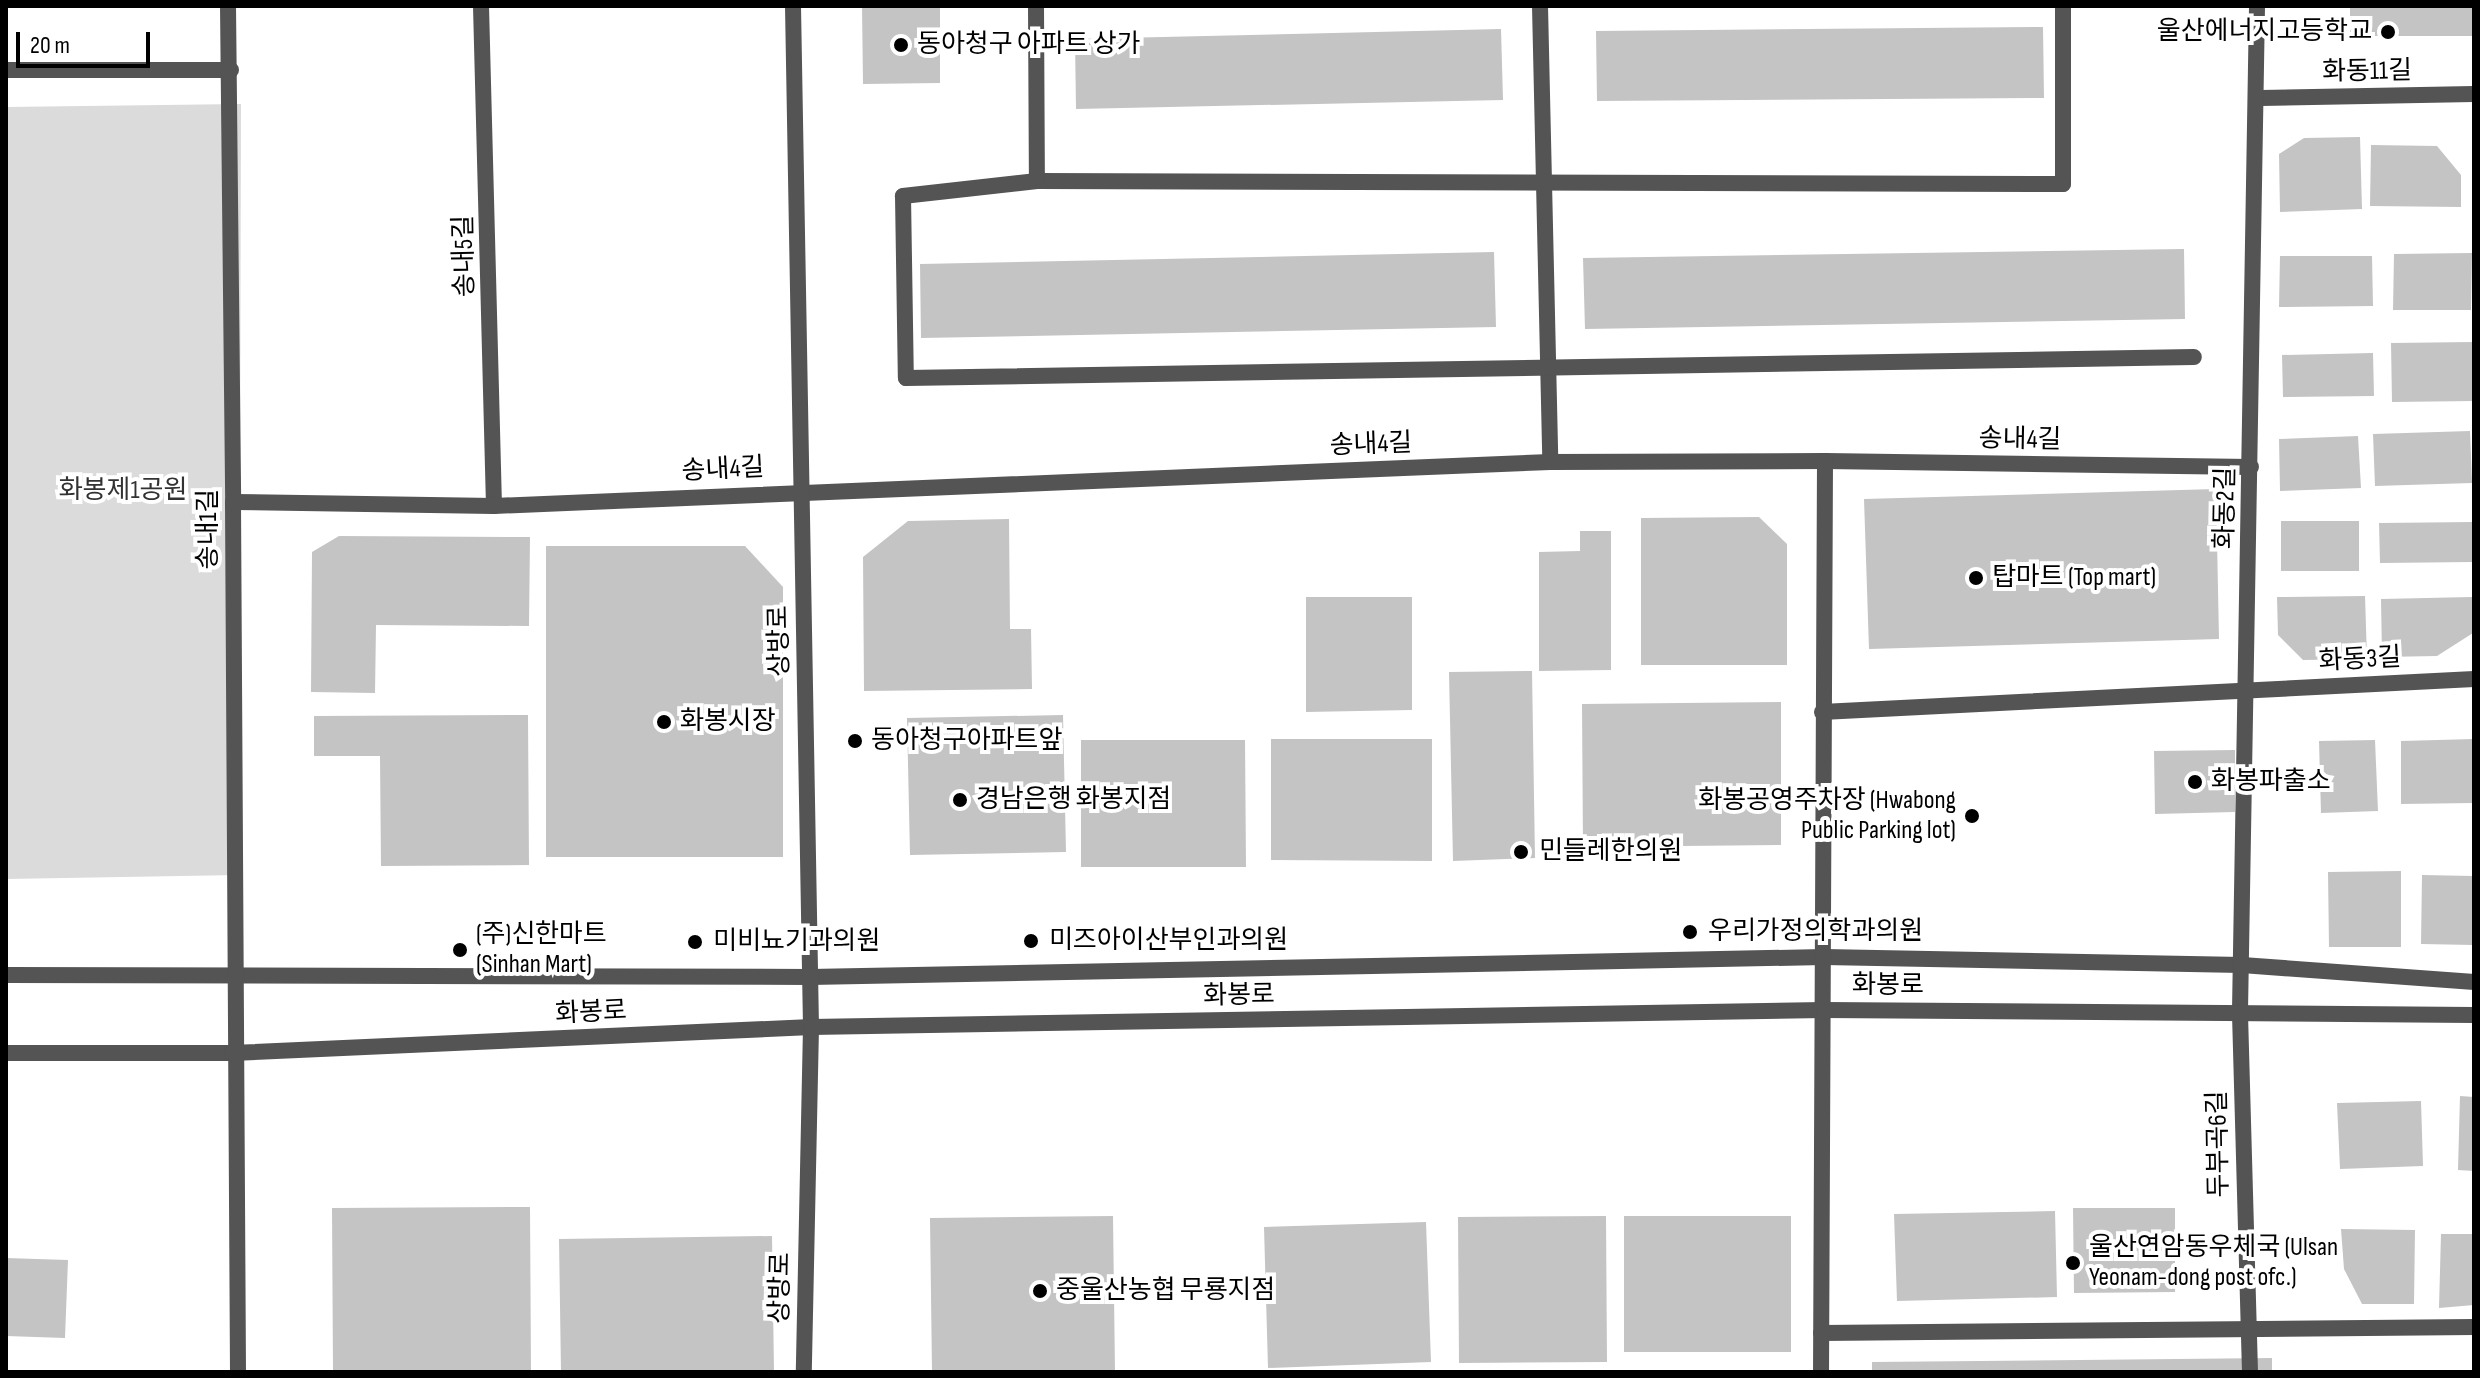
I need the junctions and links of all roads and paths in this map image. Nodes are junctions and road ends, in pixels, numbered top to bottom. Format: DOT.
graph roads {
  1 [pos="228,6"];
  2 [pos="481,6"];
  3 [pos="793,6"];
  4 [pos="1036,6"];
  5 [pos="1540,6"];
  6 [pos="2063,6"];
  7 [pos="2257,6"];
  8 [pos="6,70"];
  9 [pos="231,70"];
  10 [pos="2474,94"];
  11 [pos="2261,98"];
  12 [pos="1544,179"];
  13 [pos="1037,181"];
  14 [pos="2194,357"];
  15 [pos="1548,367"];
  16 [pos="1825,461"];
  17 [pos="1550,462"];
  18 [pos="2251,467"];
  19 [pos="802,490"];
  20 [pos="233,502"];
  21 [pos="494,506"];
  22 [pos="2474,679"];
  23 [pos="2249,690"];
  24 [pos="1822,712"];
  25 [pos="1824,957"];
  26 [pos="2242,965"];
  27 [pos="6,975"];
  28 [pos="232,975"];
  29 [pos="810,977"];
  30 [pos="2474,982"];
  31 [pos="1824,1010"];
  32 [pos="2240,1011"];
  33 [pos="2474,1015"];
  34 [pos="811,1027"];
  35 [pos="6,1053"];
  36 [pos="232,1053"];
  37 [pos="2247,1325"];
  38 [pos="2474,1327"];
  39 [pos="1821,1333"];
  40 [pos="238,1372"];
  41 [pos="804,1372"];
  42 [pos="1821,1372"];
  43 [pos="2250,1372"];
  1 -- 9 [label="street, 송내1길"];
  2 -- 21 [label="street, 송내5길"];
  3 -- 19 [label="street, 상방로"];
  4 -- 13 [label="street"];
  5 -- 12 [label="street"];
  6 -- 12 [label="street"];
  7 -- 11 [label="street, 화동2길"];
  8 -- 9 [label="street"];
  9 -- 20 [label="street, 송내1길"];
  10 -- 11 [label="street, 화동11길"];
  11 -- 18 [label="street, 화동2길"];
  12 -- 13 [label="street"];
  12 -- 15 [label="street"];
  13 -- 15 [label="street"];
  14 -- 15 [label="street"];
  15 -- 17 [label="street"];
  16 -- 17 [label="street, 송내4길"];
  16 -- 18 [label="street, 송내4길"];
  16 -- 24 [label="street"];
  17 -- 19 [label="street, 송내4길"];
  18 -- 23 [label="street, 화동2길"];
  19 -- 21 [label="street, 송내4길"];
  19 -- 29 [label="street, 상방로"];
  20 -- 21 [label="street, 송내4길"];
  20 -- 28 [label="street, 송내1길"];
  22 -- 23 [label="street, 화동3길"];
  23 -- 24 [label="street, 화동3길"];
  23 -- 26 [label="street, 화동2길"];
  24 -- 25 [label="street"];
  25 -- 26 [label="street"];
  25 -- 29 [label="street"];
  25 -- 31 [label="street"];
  26 -- 30 [label="street"];
  26 -- 32 [label="street, 화동2길"];
  27 -- 28 [label="street"];
  28 -- 29 [label="street"];
  28 -- 36 [label="street, 송내1길"];
  29 -- 34 [label="street, 상방로"];
  31 -- 32 [label="street, 화봉로"];
  31 -- 34 [label="street, 화봉로"];
  31 -- 39 [label="street"];
  32 -- 33 [label="street, 화봉로"];
  32 -- 37 [label="street, 두부곡6길"];
  34 -- 36 [label="street, 화봉로"];
  34 -- 41 [label="street, 상방로"];
  35 -- 36 [label="street, 화봉로"];
  36 -- 40 [label="street, 송내1길"];
  37 -- 38 [label="street"];
  37 -- 39 [label="street"];
  37 -- 43 [label="street, 두부곡6길"];
  39 -- 42 [label="street"];
}
